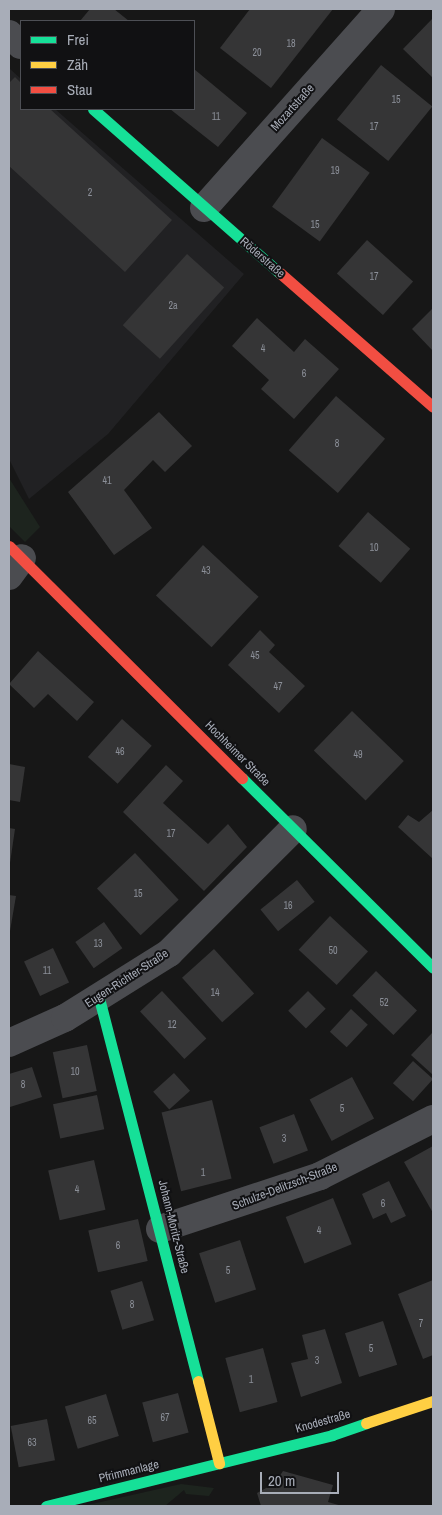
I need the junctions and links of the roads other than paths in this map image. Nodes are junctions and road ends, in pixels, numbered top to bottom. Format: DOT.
graph roads {
  1 [pos="381,9"];
  2 [pos="9,34"];
  3 [pos="20,44"];
  4 [pos="93,110"];
  5 [pos="204,208"];
  6 [pos="433,407"];
  7 [pos="13,560"];
  8 [pos="293,829"];
  9 [pos="433,968"];
  10 [pos="100,998"];
  11 [pos="9,1043"];
  12 [pos="433,1119"];
  13 [pos="160,1229"];
  14 [pos="433,1401"];
  15 [pos="219,1463"];
  16 [pos="46,1506"];
  1 -- 5 [label="street, Mozartstraße"];
  2 -- 3 [label="street"];
  4 -- 5 [label="street, Röderstraße"];
  5 -- 6 [label="street, Röderstraße"];
  7 -- 8 [label="street, Hochheimer Straße"];
  8 -- 9 [label="street, Hochheimer Straße"];
  8 -- 10 [label="street, Eugen-Richter-Straße"];
  10 -- 11 [label="street, Eugen-Richter-Straße"];
  10 -- 13 [label="street, Johann-Moritz-Straße"];
  12 -- 13 [label="street, Schulze-Delitzsch-Straße"];
  13 -- 15 [label="street, Johann-Moritz-Straße"];
  14 -- 15 [label="street, Knodestraße"];
  15 -- 16 [label="street, Pfrimmanlage"];
}
